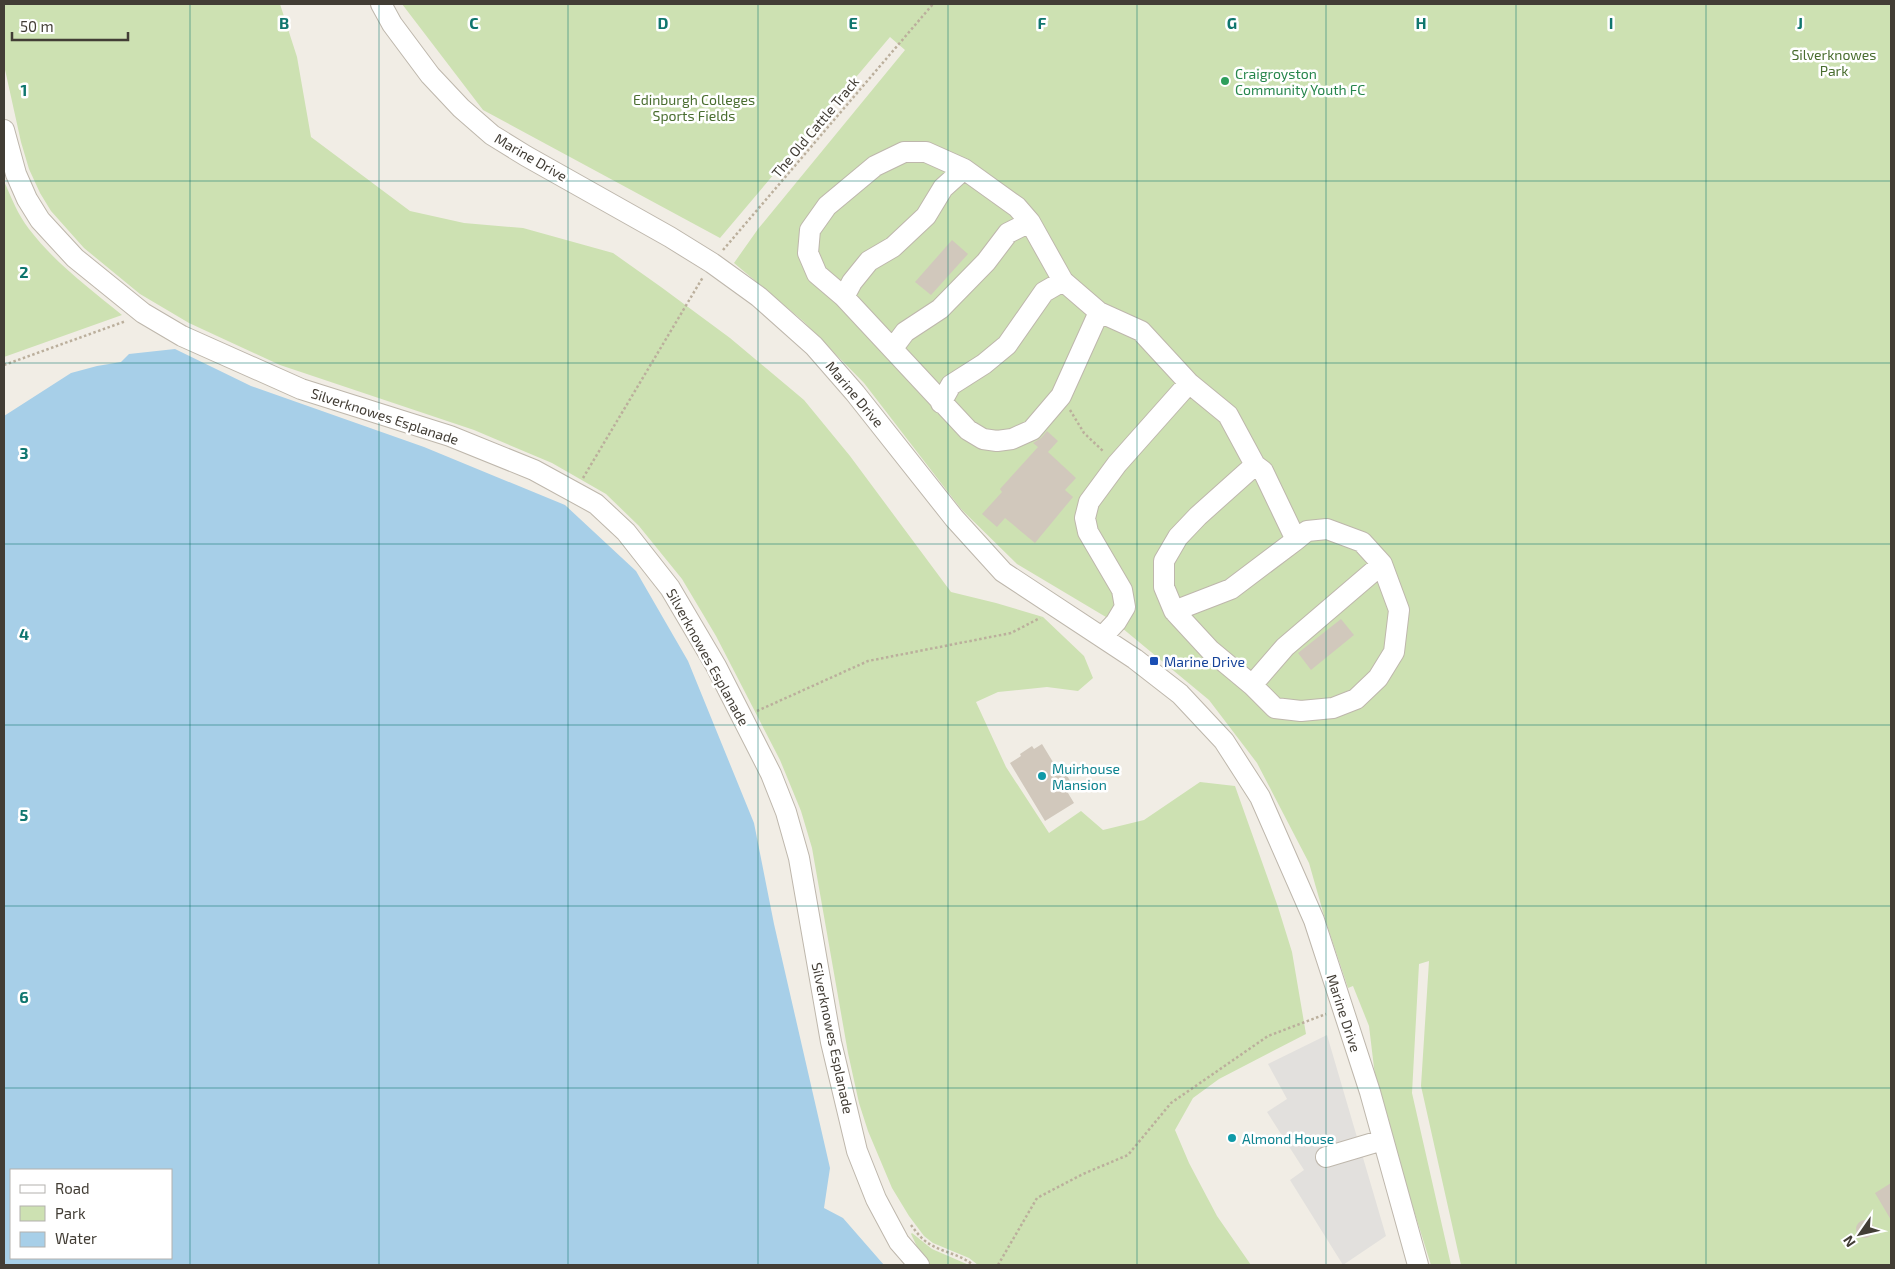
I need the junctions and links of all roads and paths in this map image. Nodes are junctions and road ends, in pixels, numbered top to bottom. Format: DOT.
graph roads {
  1 [pos="381,4"];
  2 [pos="933,4"];
  3 [pos="4,130"];
  4 [pos="964,168"];
  5 [pos="1030,222"];
  6 [pos="712,263"];
  7 [pos="1063,281"];
  8 [pos="844,297"];
  9 [pos="1099,312"];
  10 [pos="143,313"];
  11 [pos="893,348"];
  12 [pos="4,365"];
  13 [pos="1189,383"];
  14 [pos="1061,396"];
  15 [pos="941,403"];
  16 [pos="1117,464"];
  17 [pos="1255,464"];
  18 [pos="574,492"];
  19 [pos="1296,540"];
  20 [pos="1382,564"];
  21 [pos="1058,609"];
  22 [pos="1174,611"];
  23 [pos="1102,636"];
  24 [pos="1252,685"];
  25 [pos="742,718"];
  26 [pos="1343,1008"];
  27 [pos="1383,1140"];
  28 [pos="1326,1158"];
  29 [pos="907,1219"];
  30 [pos="918,1265"];
  31 [pos="973,1265"];
  32 [pos="998,1265"];
  33 [pos="1418,1265"];
  1 -- 6 [label="street, Marine Drive"];
  2 -- 6 [label="path, The Old Cattle Track"];
  3 -- 10 [label="street, Silverknowes Esplanade"];
  4 -- 5 [label="street"];
  4 -- 8 [label="street"];
  4 -- 8 [label="street"];
  5 -- 7 [label="street"];
  5 -- 11 [label="street"];
  6 -- 18 [label="path, The Old Cattle Track"];
  6 -- 21 [label="street, Marine Drive"];
  7 -- 9 [label="street"];
  7 -- 15 [label="street"];
  8 -- 11 [label="street"];
  9 -- 13 [label="street"];
  9 -- 14 [label="street"];
  10 -- 12 [label="path"];
  10 -- 18 [label="street, Silverknowes Esplanade"];
  11 -- 15 [label="street"];
  13 -- 16 [label="street"];
  13 -- 17 [label="street"];
  14 -- 15 [label="street"];
  14 -- 16 [label="path"];
  16 -- 23 [label="street"];
  17 -- 19 [label="street"];
  17 -- 22 [label="street"];
  18 -- 25 [label="street, Silverknowes Esplanade"];
  19 -- 20 [label="street"];
  19 -- 22 [label="street"];
  20 -- 24 [label="street"];
  20 -- 24 [label="street"];
  21 -- 23 [label="street, Marine Drive"];
  21 -- 25 [label="path"];
  22 -- 24 [label="street"];
  23 -- 26 [label="street, Marine Drive"];
  25 -- 30 [label="street, Silverknowes Esplanade"];
  26 -- 27 [label="street, Marine Drive"];
  26 -- 32 [label="path"];
  27 -- 28 [label="street"];
  27 -- 33 [label="street, Marine Drive"];
  29 -- 31 [label="path"];
}
